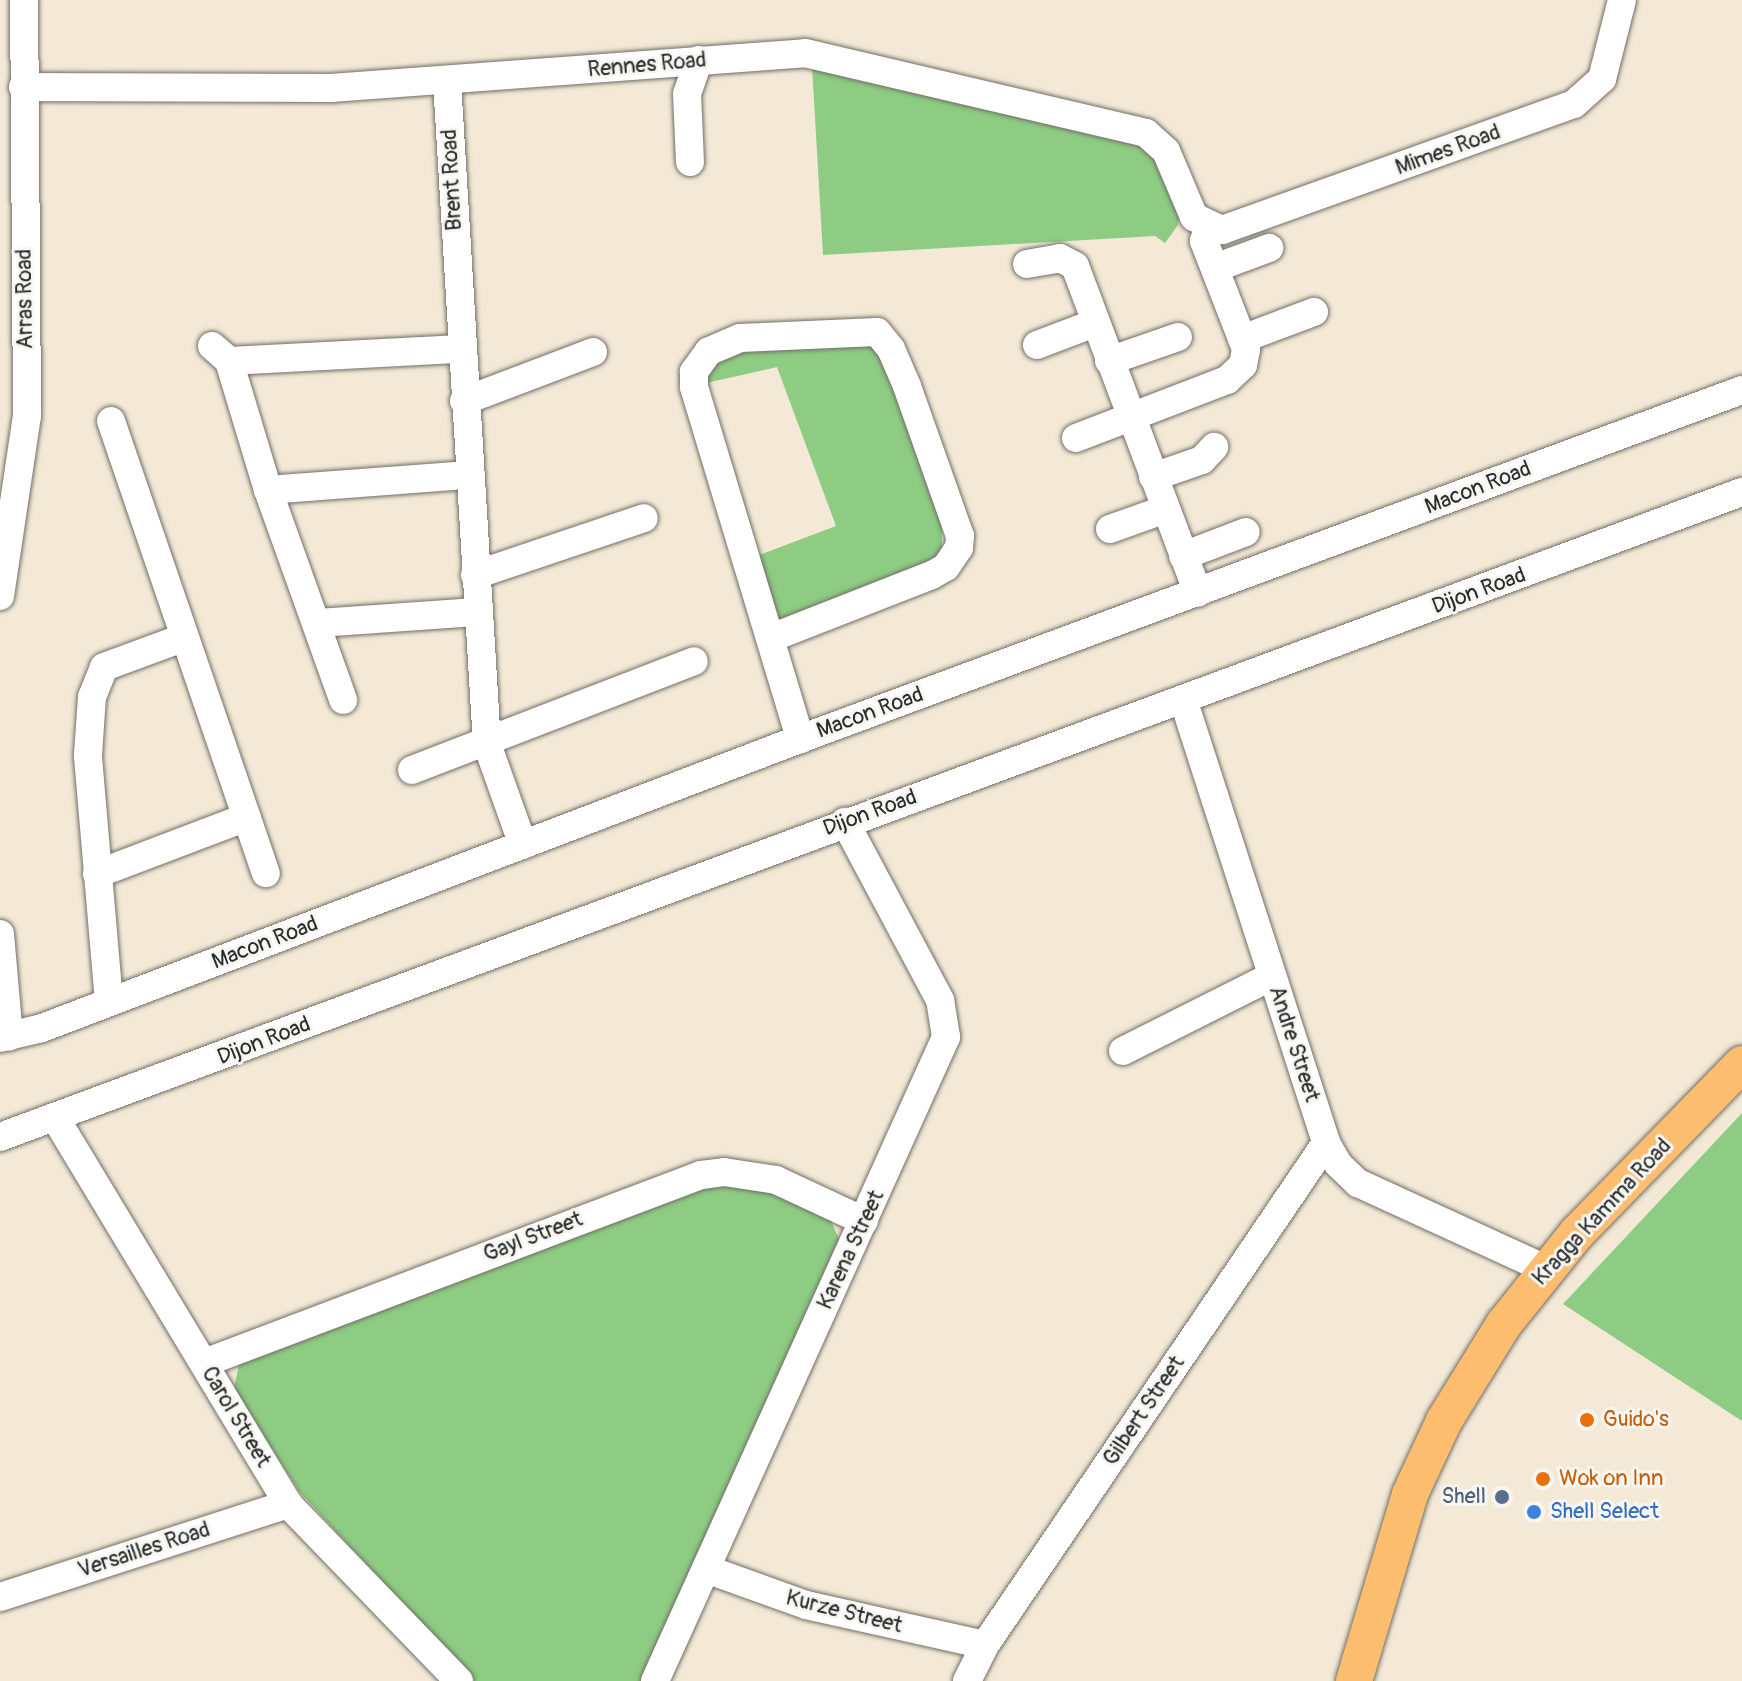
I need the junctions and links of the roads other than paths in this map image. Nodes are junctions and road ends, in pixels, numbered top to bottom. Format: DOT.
graph roads {
  1 [pos="24,0"];
  2 [pos="1622,0"];
  3 [pos="699,60"];
  4 [pos="447,81"];
  5 [pos="23,87"];
  6 [pos="690,162"];
  7 [pos="1208,227"];
  8 [pos="1269,248"];
  9 [pos="1027,264"];
  10 [pos="1215,268"];
  11 [pos="1314,312"];
  12 [pos="1095,323"];
  13 [pos="1178,337"];
  14 [pos="1242,339"];
  15 [pos="1036,344"];
  16 [pos="461,349"];
  17 [pos="593,352"];
  18 [pos="1109,361"];
  19 [pos="1742,390"];
  20 [pos="464,401"];
  21 [pos="1130,417"];
  22 [pos="111,421"];
  23 [pos="1076,438"];
  24 [pos="1214,447"];
  25 [pos="468,475"];
  26 [pos="1153,477"];
  27 [pos="268,490"];
  28 [pos="1742,492"];
  29 [pos="1166,509"];
  30 [pos="644,518"];
  31 [pos="1110,530"];
  32 [pos="1246,532"];
  33 [pos="1183,556"];
  34 [pos="475,575"];
  35 [pos="1198,593"];
  36 [pos="0,596"];
  37 [pos="477,612"];
  38 [pos="318,623"];
  39 [pos="185,637"];
  40 [pos="771,638"];
  41 [pos="694,661"];
  42 [pos="1183,699"];
  43 [pos="343,700"];
  44 [pos="800,739"];
  45 [pos="487,744"];
  46 [pos="412,770"];
  47 [pos="247,817"];
  48 [pos="845,822"];
  49 [pos="523,845"];
  50 [pos="266,873"];
  51 [pos="97,874"];
  52 [pos="0,934"];
  53 [pos="1272,976"];
  54 [pos="109,1002"];
  55 [pos="4,1038"];
  56 [pos="1123,1051"];
  57 [pos="1742,1064"];
  58 [pos="56,1119"];
  59 [pos="0,1137"];
  60 [pos="1326,1143"];
  61 [pos="864,1221"];
  62 [pos="1546,1269"];
  63 [pos="204,1363"];
  64 [pos="288,1504"];
  65 [pos="706,1569"];
  66 [pos="0,1597"];
  67 [pos="985,1645"];
  68 [pos="459,1681"];
  69 [pos="655,1681"];
  70 [pos="967,1681"];
  71 [pos="1354,1681"];
  1 -- 5 [label="street, Arras Road"];
  2 -- 7 [label="street, Mimes Road"];
  3 -- 4 [label="street, Rennes Road"];
  3 -- 6 [label="street"];
  3 -- 7 [label="street, Rennes Road"];
  4 -- 5 [label="street, Rennes Road"];
  4 -- 16 [label="street, Brent Road"];
  5 -- 36 [label="street, Arras Road"];
  7 -- 10 [label="street"];
  8 -- 10 [label="street"];
  9 -- 12 [label="street"];
  10 -- 14 [label="street"];
  11 -- 14 [label="street"];
  12 -- 15 [label="street"];
  12 -- 18 [label="street"];
  13 -- 18 [label="street"];
  14 -- 21 [label="street"];
  16 -- 20 [label="street, Brent Road"];
  16 -- 27 [label="street"];
  17 -- 20 [label="street"];
  18 -- 21 [label="street"];
  19 -- 35 [label="street, Macon Road"];
  20 -- 25 [label="street, Brent Road"];
  21 -- 23 [label="street"];
  21 -- 26 [label="street"];
  22 -- 39 [label="street"];
  24 -- 26 [label="street"];
  25 -- 27 [label="street"];
  25 -- 34 [label="street, Brent Road"];
  26 -- 29 [label="street"];
  27 -- 38 [label="street"];
  28 -- 42 [label="street, Dijon Road"];
  29 -- 31 [label="street"];
  29 -- 33 [label="street"];
  30 -- 34 [label="street"];
  32 -- 33 [label="street"];
  33 -- 35 [label="street"];
  34 -- 37 [label="street, Brent Road"];
  35 -- 44 [label="street, Macon Road"];
  37 -- 38 [label="street"];
  37 -- 45 [label="street, Brent Road"];
  38 -- 43 [label="street"];
  39 -- 47 [label="street"];
  39 -- 51 [label="street"];
  40 -- 40 [label="street"];
  40 -- 44 [label="street"];
  41 -- 45 [label="street"];
  42 -- 48 [label="street, Dijon Road"];
  42 -- 53 [label="street, Andre Street"];
  44 -- 49 [label="street, Macon Road"];
  45 -- 46 [label="street"];
  45 -- 49 [label="street, Brent Road"];
  47 -- 50 [label="street"];
  47 -- 51 [label="street"];
  48 -- 58 [label="street, Dijon Road"];
  48 -- 61 [label="street, Karena Street"];
  49 -- 54 [label="street, Macon Road"];
  51 -- 54 [label="street"];
  52 -- 55 [label="street"];
  53 -- 56 [label="street"];
  53 -- 60 [label="street, Andre Street"];
  54 -- 55 [label="street, Macon Road"];
  57 -- 62 [label="main road, Kragga Kamma Road"];
  58 -- 59 [label="street, Dijon Road"];
  58 -- 63 [label="street, Carol Street"];
  60 -- 62 [label="street, Andre Street"];
  60 -- 67 [label="street, Gilbert Street"];
  61 -- 63 [label="street, Gayl Street"];
  61 -- 65 [label="street, Karena Street"];
  62 -- 71 [label="main road, Kragga Kamma Road"];
  63 -- 64 [label="street, Carol Street"];
  64 -- 66 [label="street, Versailles Road"];
  64 -- 68 [label="street, Carol Street"];
  65 -- 67 [label="street, Kurze Street"];
  65 -- 69 [label="street, Karena Street"];
  67 -- 70 [label="street, Gilbert Street"];
}
